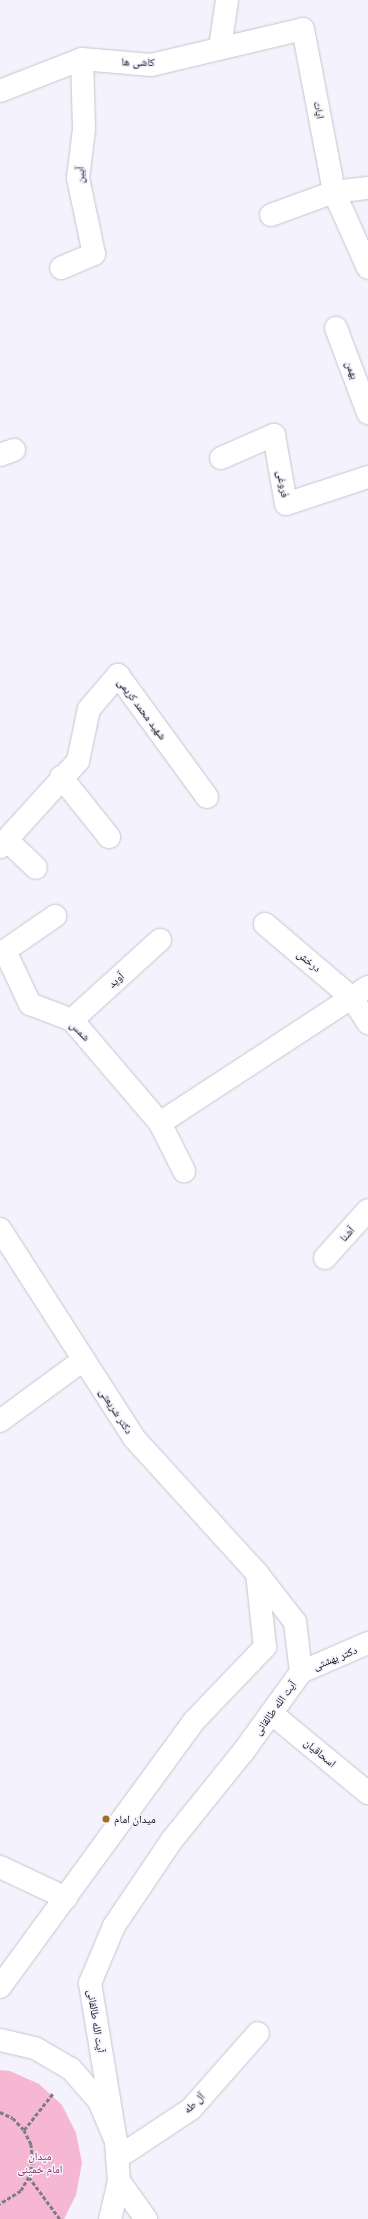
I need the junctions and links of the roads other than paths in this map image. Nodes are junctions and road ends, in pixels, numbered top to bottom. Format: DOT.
graph roads {
  1 [pos="227,0"];
  2 [pos="303,29"];
  3 [pos="220,48"];
  4 [pos="82,59"];
  5 [pos="0,91"];
  6 [pos="368,188"];
  7 [pos="334,192"];
  8 [pos="271,215"];
  9 [pos="61,268"];
  10 [pos="368,268"];
  11 [pos="336,328"];
  12 [pos="368,413"];
  13 [pos="221,458"];
  14 [pos="368,477"];
  15 [pos="61,777"];
  16 [pos="208,797"];
  17 [pos="109,837"];
  18 [pos="4,844"];
  19 [pos="36,868"];
  20 [pos="55,916"];
  21 [pos="265,924"];
  22 [pos="160,940"];
  23 [pos="3,952"];
  24 [pos="360,992"];
  25 [pos="72,1020"];
  26 [pos="368,1023"];
  27 [pos="160,1123"];
  28 [pos="184,1171"];
  29 [pos="368,1210"];
  30 [pos="1,1233"];
  31 [pos="325,1258"];
  32 [pos="84,1360"];
  33 [pos="0,1421"];
  34 [pos="257,1573"];
  35 [pos="367,1647"];
  36 [pos="301,1672"];
  37 [pos="271,1713"];
  38 [pos="368,1794"];
  39 [pos="0,1867"];
  40 [pos="66,1898"];
  41 [pos="0,1987"];
  42 [pos="258,2033"];
  43 [pos="0,2040"];
  44 [pos="116,2150"];
  45 [pos="119,2181"];
  46 [pos="110,2219"];
  47 [pos="146,2219"];
  1 -- 3 [label="main road"];
  2 -- 3 [label="main road, کاشی ها"];
  2 -- 7 [label="main road, ایات"];
  3 -- 4 [label="main road, کاشی ها"];
  4 -- 5 [label="main road, کاشی ها"];
  4 -- 9 [label="main road, آیین"];
  6 -- 7 [label="main road"];
  7 -- 8 [label="main road"];
  7 -- 10 [label="main road, ایات"];
  11 -- 12 [label="main road, بهمن"];
  13 -- 14 [label="main road, فروغی"];
  15 -- 16 [label="main road, شهید محمد کریمی"];
  15 -- 17 [label="main road"];
  15 -- 18 [label="main road, شهید محمد کریمی"];
  18 -- 19 [label="main road"];
  20 -- 23 [label="main road"];
  21 -- 24 [label="main road, درخش"];
  22 -- 25 [label="main road, آوید"];
  23 -- 25 [label="main road, شمس"];
  24 -- 26 [label="main road, درخش"];
  24 -- 27 [label="main road"];
  25 -- 27 [label="main road, شمس"];
  27 -- 28 [label="main road, شمس"];
  29 -- 31 [label="main road, آشنا"];
  30 -- 32 [label="main road, دکتر شریعتی"];
  32 -- 33 [label="main road"];
  32 -- 34 [label="main road, دکتر شریعتی"];
  34 -- 36 [label="main road, آیت الله طالقانی"];
  34 -- 40 [label="main road"];
  35 -- 36 [label="main road, دکتر بهشتی"];
  36 -- 37 [label="main road, آیت الله طالقانی"];
  37 -- 38 [label="main road, اسحاقیان"];
  37 -- 44 [label="main road, آیت الله طالقانی"];
  39 -- 40 [label="main road"];
  40 -- 41 [label="main road"];
  42 -- 44 [label="main road, آل طه"];
  43 -- 44 [label="main road"];
  44 -- 45 [label="main road"];
  45 -- 46 [label="main road"];
  45 -- 47 [label="main road"];
}
